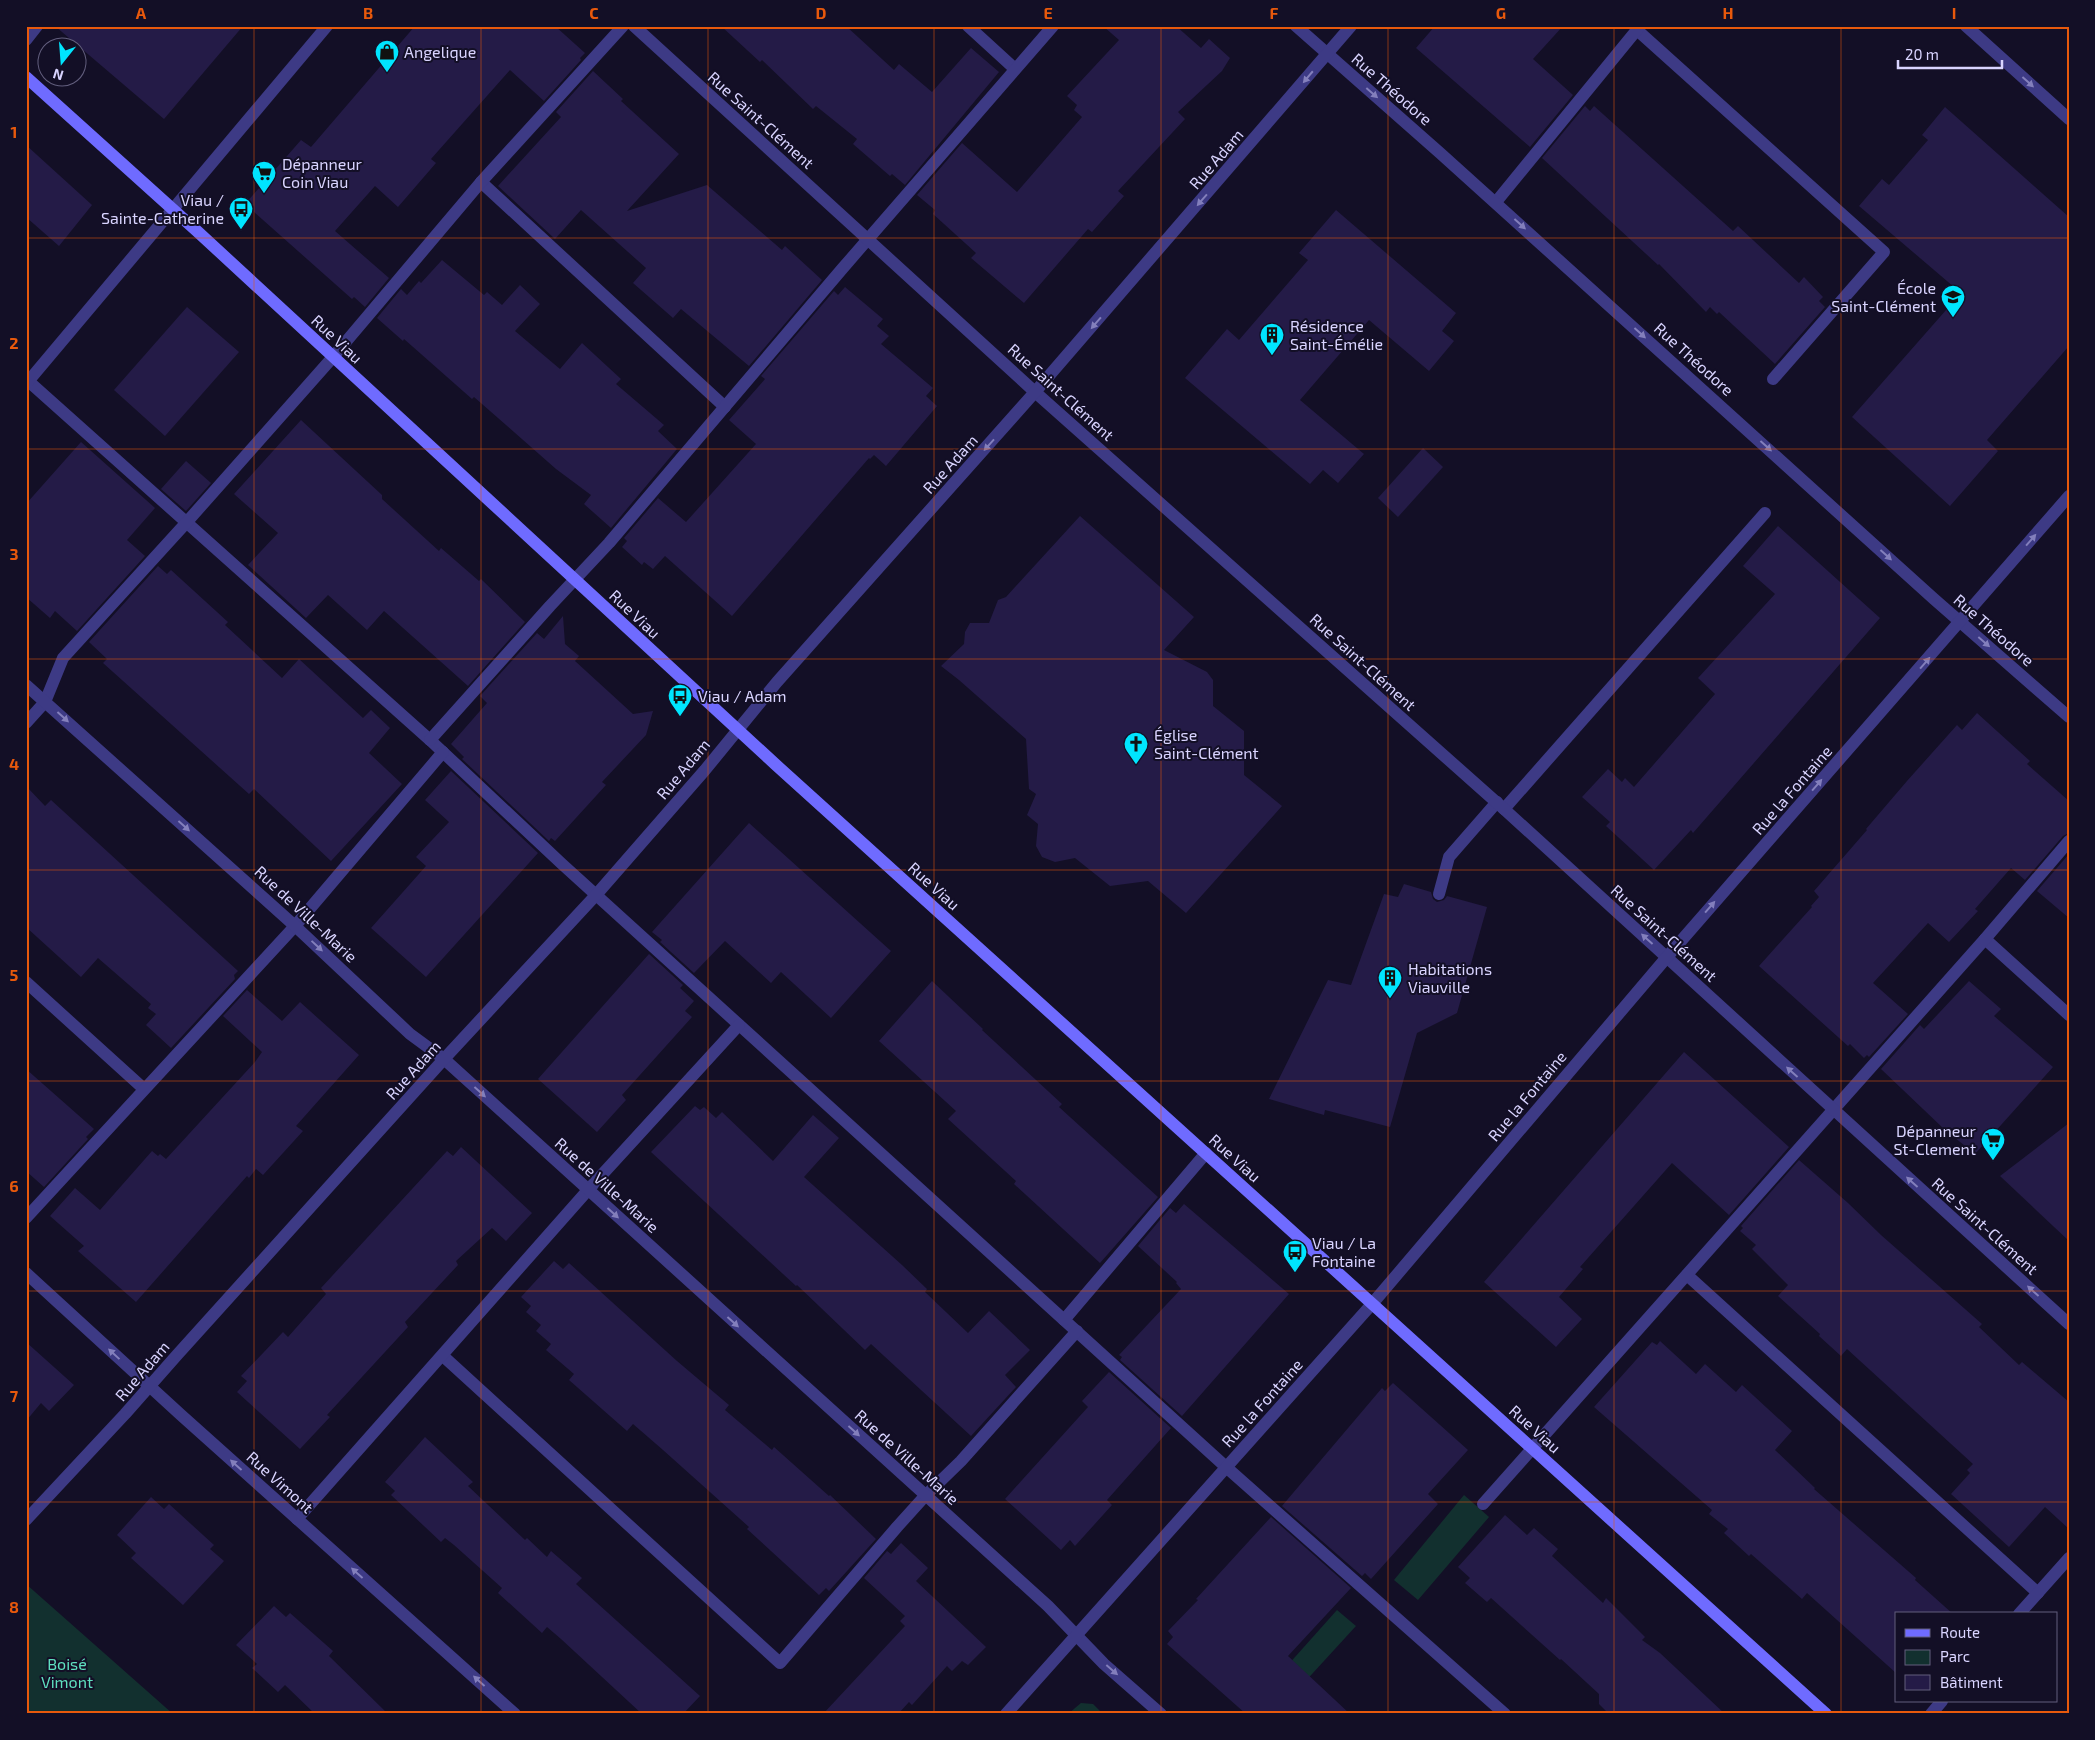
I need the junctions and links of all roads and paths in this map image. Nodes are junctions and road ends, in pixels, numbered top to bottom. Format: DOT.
graph roads {
  1 [pos="37,26"];
  2 [pos="327,26"];
  3 [pos="623,26"];
  4 [pos="634,26"];
  5 [pos="968,26"];
  6 [pos="1053,26"];
  7 [pos="1296,26"];
  8 [pos="1351,26"];
  9 [pos="1966,26"];
  10 [pos="1639,28"];
  11 [pos="26,40"];
  12 [pos="1327,54"];
  13 [pos="1015,69"];
  14 [pos="26,77"];
  15 [pos="2069,118"];
  16 [pos="481,182"];
  17 [pos="1496,202"];
  18 [pos="172,209"];
  19 [pos="868,238"];
  20 [pos="333,357"];
  21 [pos="1773,379"];
  22 [pos="27,381"];
  23 [pos="1035,392"];
  24 [pos="725,407"];
  25 [pos="2069,496"];
  26 [pos="1765,513"];
  27 [pos="186,523"];
  28 [pos="574,579"];
  29 [pos="1961,622"];
  30 [pos="26,685"];
  31 [pos="45,702"];
  32 [pos="2069,717"];
  33 [pos="26,722"];
  34 [pos="737,729"];
  35 [pos="430,740"];
  36 [pos="444,752"];
  37 [pos="1500,805"];
  38 [pos="2069,841"];
  39 [pos="1439,894"];
  40 [pos="596,895"];
  41 [pos="295,926"];
  42 [pos="1985,939"];
  43 [pos="1667,957"];
  44 [pos="26,982"];
  45 [pos="2069,1015"];
  46 [pos="739,1025"];
  47 [pos="444,1059"];
  48 [pos="144,1089"];
  49 [pos="1834,1110"];
  50 [pos="1206,1154"];
  51 [pos="588,1190"];
  52 [pos="26,1218"];
  53 [pos="26,1273"];
  54 [pos="1687,1275"];
  55 [pos="1372,1304"];
  56 [pos="1064,1320"];
  57 [pos="2069,1324"];
  58 [pos="1077,1332"];
  59 [pos="443,1356"];
  60 [pos="150,1387"];
  61 [pos="1532,1448"];
  62 [pos="1226,1467"];
  63 [pos="925,1496"];
  64 [pos="1483,1504"];
  65 [pos="26,1520"];
  66 [pos="297,1520"];
  67 [pos="2069,1558"];
  68 [pos="2038,1593"];
  69 [pos="2021,1612"];
  70 [pos="1077,1636"];
  71 [pos="1941,1702"];
  72 [pos="515,1714"];
  73 [pos="1006,1714"];
  74 [pos="1161,1714"];
  75 [pos="1505,1714"];
  76 [pos="1826,1714"];
  77 [pos="1930,1714"];
  1 -- 11 [label="street"];
  2 -- 18 [label="street"];
  3 -- 16 [label="street"];
  4 -- 19 [label="street, Rue Saint-Clément"];
  5 -- 13 [label="street"];
  6 -- 13 [label="street"];
  7 -- 12 [label="street, Rue Théodore"];
  8 -- 12 [label="street, Rue Adam"];
  9 -- 15 [label="street, one-way"];
  10 -- 17 [label="street"];
  10 -- 21 [label="street"];
  12 -- 17 [label="street, Rue Théodore, one-way"];
  12 -- 23 [label="street, Rue Adam, one-way"];
  13 -- 19 [label="street"];
  14 -- 18 [label="main road, Rue Viau"];
  16 -- 20 [label="street"];
  16 -- 24 [label="street"];
  17 -- 29 [label="street, Rue Théodore, one-way"];
  18 -- 20 [label="main road, Rue Viau"];
  18 -- 22 [label="street"];
  19 -- 23 [label="street, Rue Saint-Clément"];
  19 -- 24 [label="street"];
  20 -- 27 [label="street"];
  20 -- 28 [label="main road, Rue Viau"];
  22 -- 27 [label="street"];
  23 -- 34 [label="street, Rue Adam, one-way"];
  23 -- 37 [label="street, Rue Saint-Clément"];
  24 -- 28 [label="street"];
  29 -- 25 [label="street, Rue la Fontaine, one-way"];
  26 -- 37 [label="street"];
  27 -- 31 [label="street"];
  27 -- 35 [label="street"];
  28 -- 34 [label="main road, Rue Viau"];
  28 -- 35 [label="street"];
  29 -- 32 [label="street, Rue Théodore, one-way"];
  43 -- 29 [label="street, Rue la Fontaine, one-way"];
  30 -- 31 [label="street, Rue de Ville-Marie"];
  31 -- 33 [label="street"];
  31 -- 41 [label="street, Rue de Ville-Marie, one-way"];
  34 -- 40 [label="street, Rue Adam"];
  34 -- 50 [label="main road, Rue Viau"];
  35 -- 36 [label="street"];
  36 -- 40 [label="street"];
  36 -- 41 [label="street"];
  37 -- 39 [label="street"];
  43 -- 37 [label="street, Rue Saint-Clément, one-way"];
  38 -- 42 [label="street"];
  40 -- 46 [label="street"];
  40 -- 47 [label="street, Rue Adam"];
  41 -- 47 [label="street, Rue de Ville-Marie, one-way"];
  41 -- 48 [label="street"];
  42 -- 45 [label="street"];
  42 -- 49 [label="street"];
  49 -- 43 [label="street, Rue Saint-Clément, one-way"];
  43 -- 55 [label="street, Rue la Fontaine"];
  44 -- 48 [label="street"];
  46 -- 51 [label="street"];
  46 -- 56 [label="street"];
  47 -- 51 [label="street, Rue de Ville-Marie, one-way"];
  47 -- 60 [label="street, Rue Adam"];
  48 -- 52 [label="street"];
  49 -- 54 [label="street"];
  57 -- 49 [label="street, Rue Saint-Clément, one-way"];
  50 -- 55 [label="main road, Rue Viau"];
  50 -- 56 [label="street"];
  51 -- 59 [label="street"];
  51 -- 63 [label="street, Rue de Ville-Marie, one-way"];
  60 -- 53 [label="street, Rue Vimont, one-way"];
  54 -- 61 [label="street"];
  54 -- 68 [label="street"];
  55 -- 61 [label="main road, Rue Viau"];
  55 -- 62 [label="street, Rue la Fontaine"];
  56 -- 58 [label="street"];
  58 -- 62 [label="street"];
  58 -- 63 [label="street"];
  59 -- 63 [label="street"];
  59 -- 66 [label="street"];
  60 -- 65 [label="street, Rue Adam"];
  66 -- 60 [label="street, Rue Vimont, one-way"];
  61 -- 64 [label="street"];
  61 -- 76 [label="main road, Rue Viau"];
  62 -- 70 [label="street, Rue la Fontaine"];
  62 -- 75 [label="street"];
  63 -- 70 [label="street, Rue de Ville-Marie"];
  72 -- 66 [label="street, Rue Vimont, one-way"];
  67 -- 68 [label="street"];
  68 -- 69 [label="street"];
  70 -- 73 [label="street, Rue la Fontaine"];
  70 -- 74 [label="street, Rue de Ville-Marie, one-way"];
  71 -- 77 [label="street"];
}
